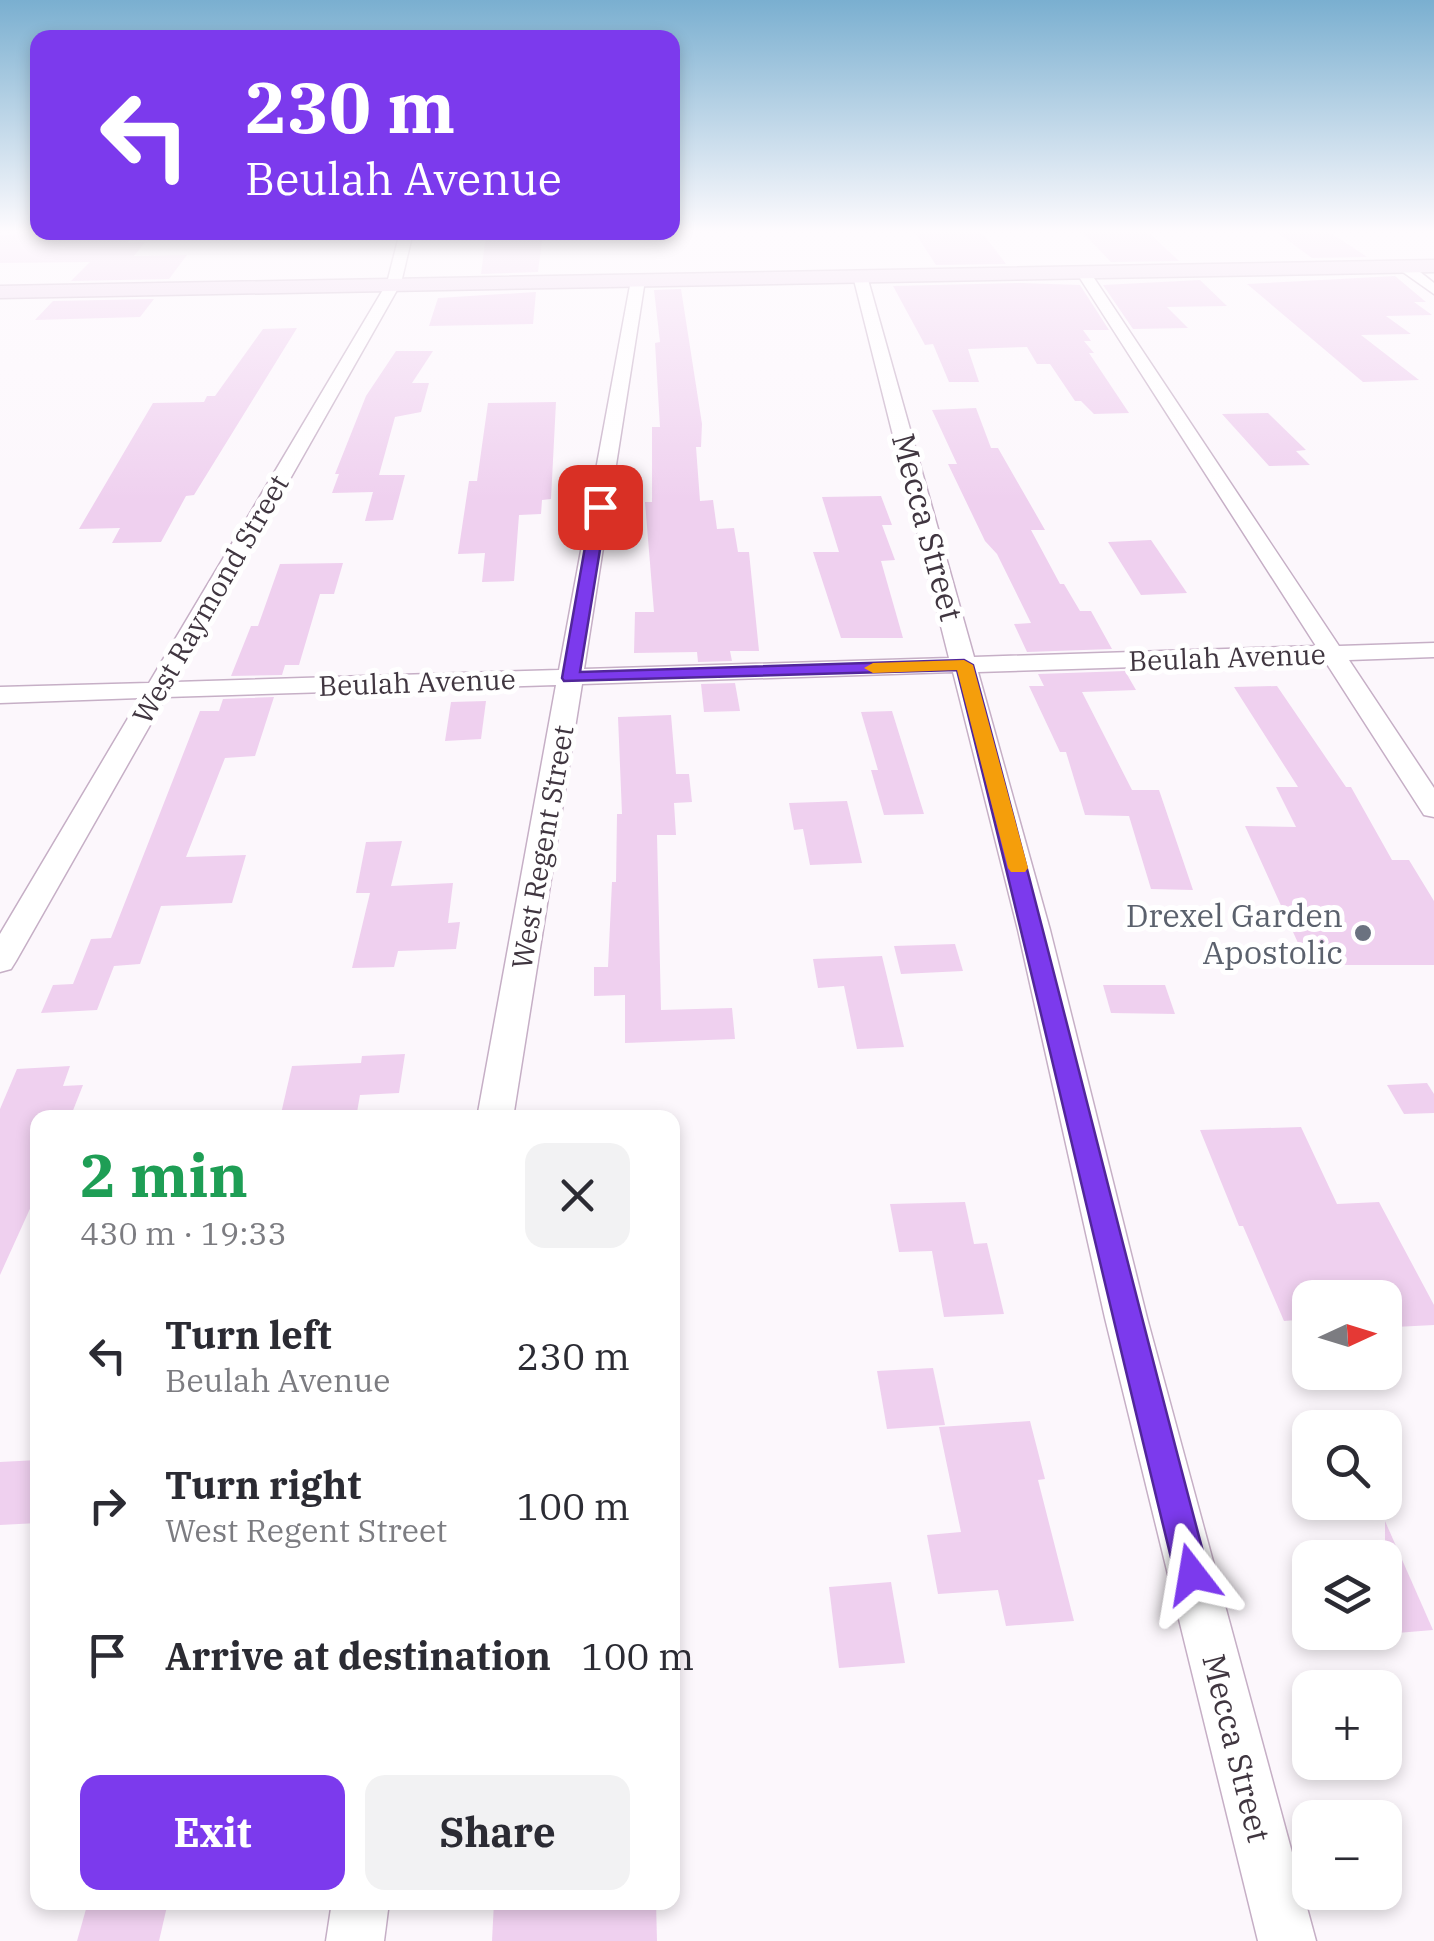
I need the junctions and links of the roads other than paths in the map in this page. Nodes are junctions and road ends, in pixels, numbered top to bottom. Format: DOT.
graph roads {
  1 [pos="371,322"];
  2 [pos="631,322"];
  3 [pos="872,322"];
  4 [pos="1115,322"];
  5 [pos="1434,650"];
  6 [pos="1332,654"];
  7 [pos="964,665"];
  8 [pos="570,678"];
  9 [pos="157,689"];
  10 [pos="0,694"];
  11 [pos="1434,808"];
  12 [pos="0,961"];
  13 [pos="497,1110"];
  14 [pos="361,1910"];
  15 [pos="355,1941"];
  16 [pos="1287,1941"];
  1 -- 9 [label="street, West Raymond Street"];
  2 -- 8 [label="street, West Regent Street"];
  3 -- 7 [label="street, Mecca Street"];
  4 -- 6 [label="street"];
  5 -- 6 [label="street, Beulah Avenue"];
  6 -- 7 [label="street, Beulah Avenue"];
  6 -- 11 [label="street"];
  7 -- 8 [label="street, Beulah Avenue"];
  7 -- 16 [label="street, Mecca Street"];
  8 -- 9 [label="street, Beulah Avenue"];
  8 -- 13 [label="street, West Regent Street"];
  9 -- 10 [label="street, Beulah Avenue"];
  9 -- 12 [label="street, West Raymond Street"];
  14 -- 15 [label="street"];
}
